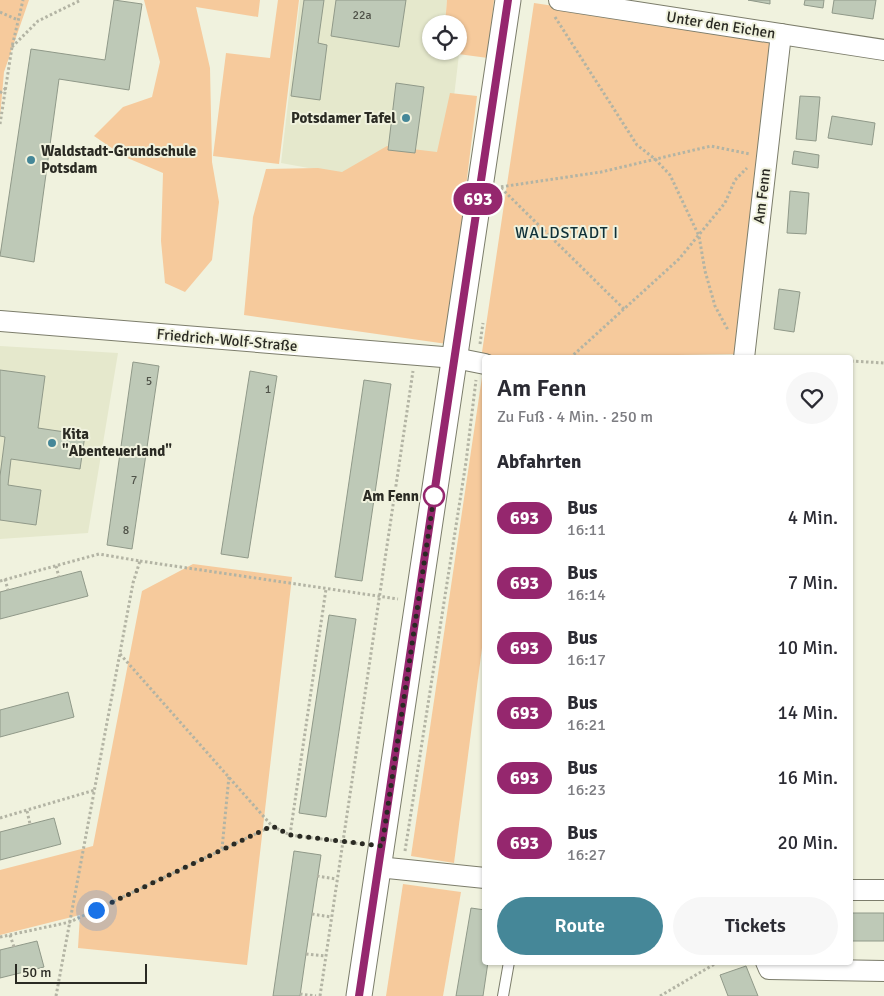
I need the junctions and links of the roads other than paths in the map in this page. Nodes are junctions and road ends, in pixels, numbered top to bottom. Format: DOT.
graph roads {
  1 [pos="508,0"];
  2 [pos="556,8"];
  3 [pos="781,34"];
  4 [pos="884,50"];
  5 [pos="0,321"];
  6 [pos="744,355"];
  7 [pos="472,362"];
  8 [pos="387,861"];
  9 [pos="482,877"];
  10 [pos="853,890"];
  11 [pos="884,890"];
  12 [pos="509,965"];
  13 [pos="767,965"];
  14 [pos="884,971"];
  15 [pos="359,996"];
  16 [pos="504,996"];
  1 -- 7 [label="street"];
  2 -- 3 [label="street, Unter den Eichen"];
  3 -- 4 [label="street, Unter den Eichen"];
  3 -- 6 [label="street, Am Fenn"];
  5 -- 7 [label="street, Friedrich-Wolf-Straße"];
  7 -- 8 [label="street"];
  8 -- 9 [label="street"];
  8 -- 15 [label="street"];
  10 -- 11 [label="street"];
  12 -- 16 [label="lane"];
  13 -- 14 [label="street"];
}
